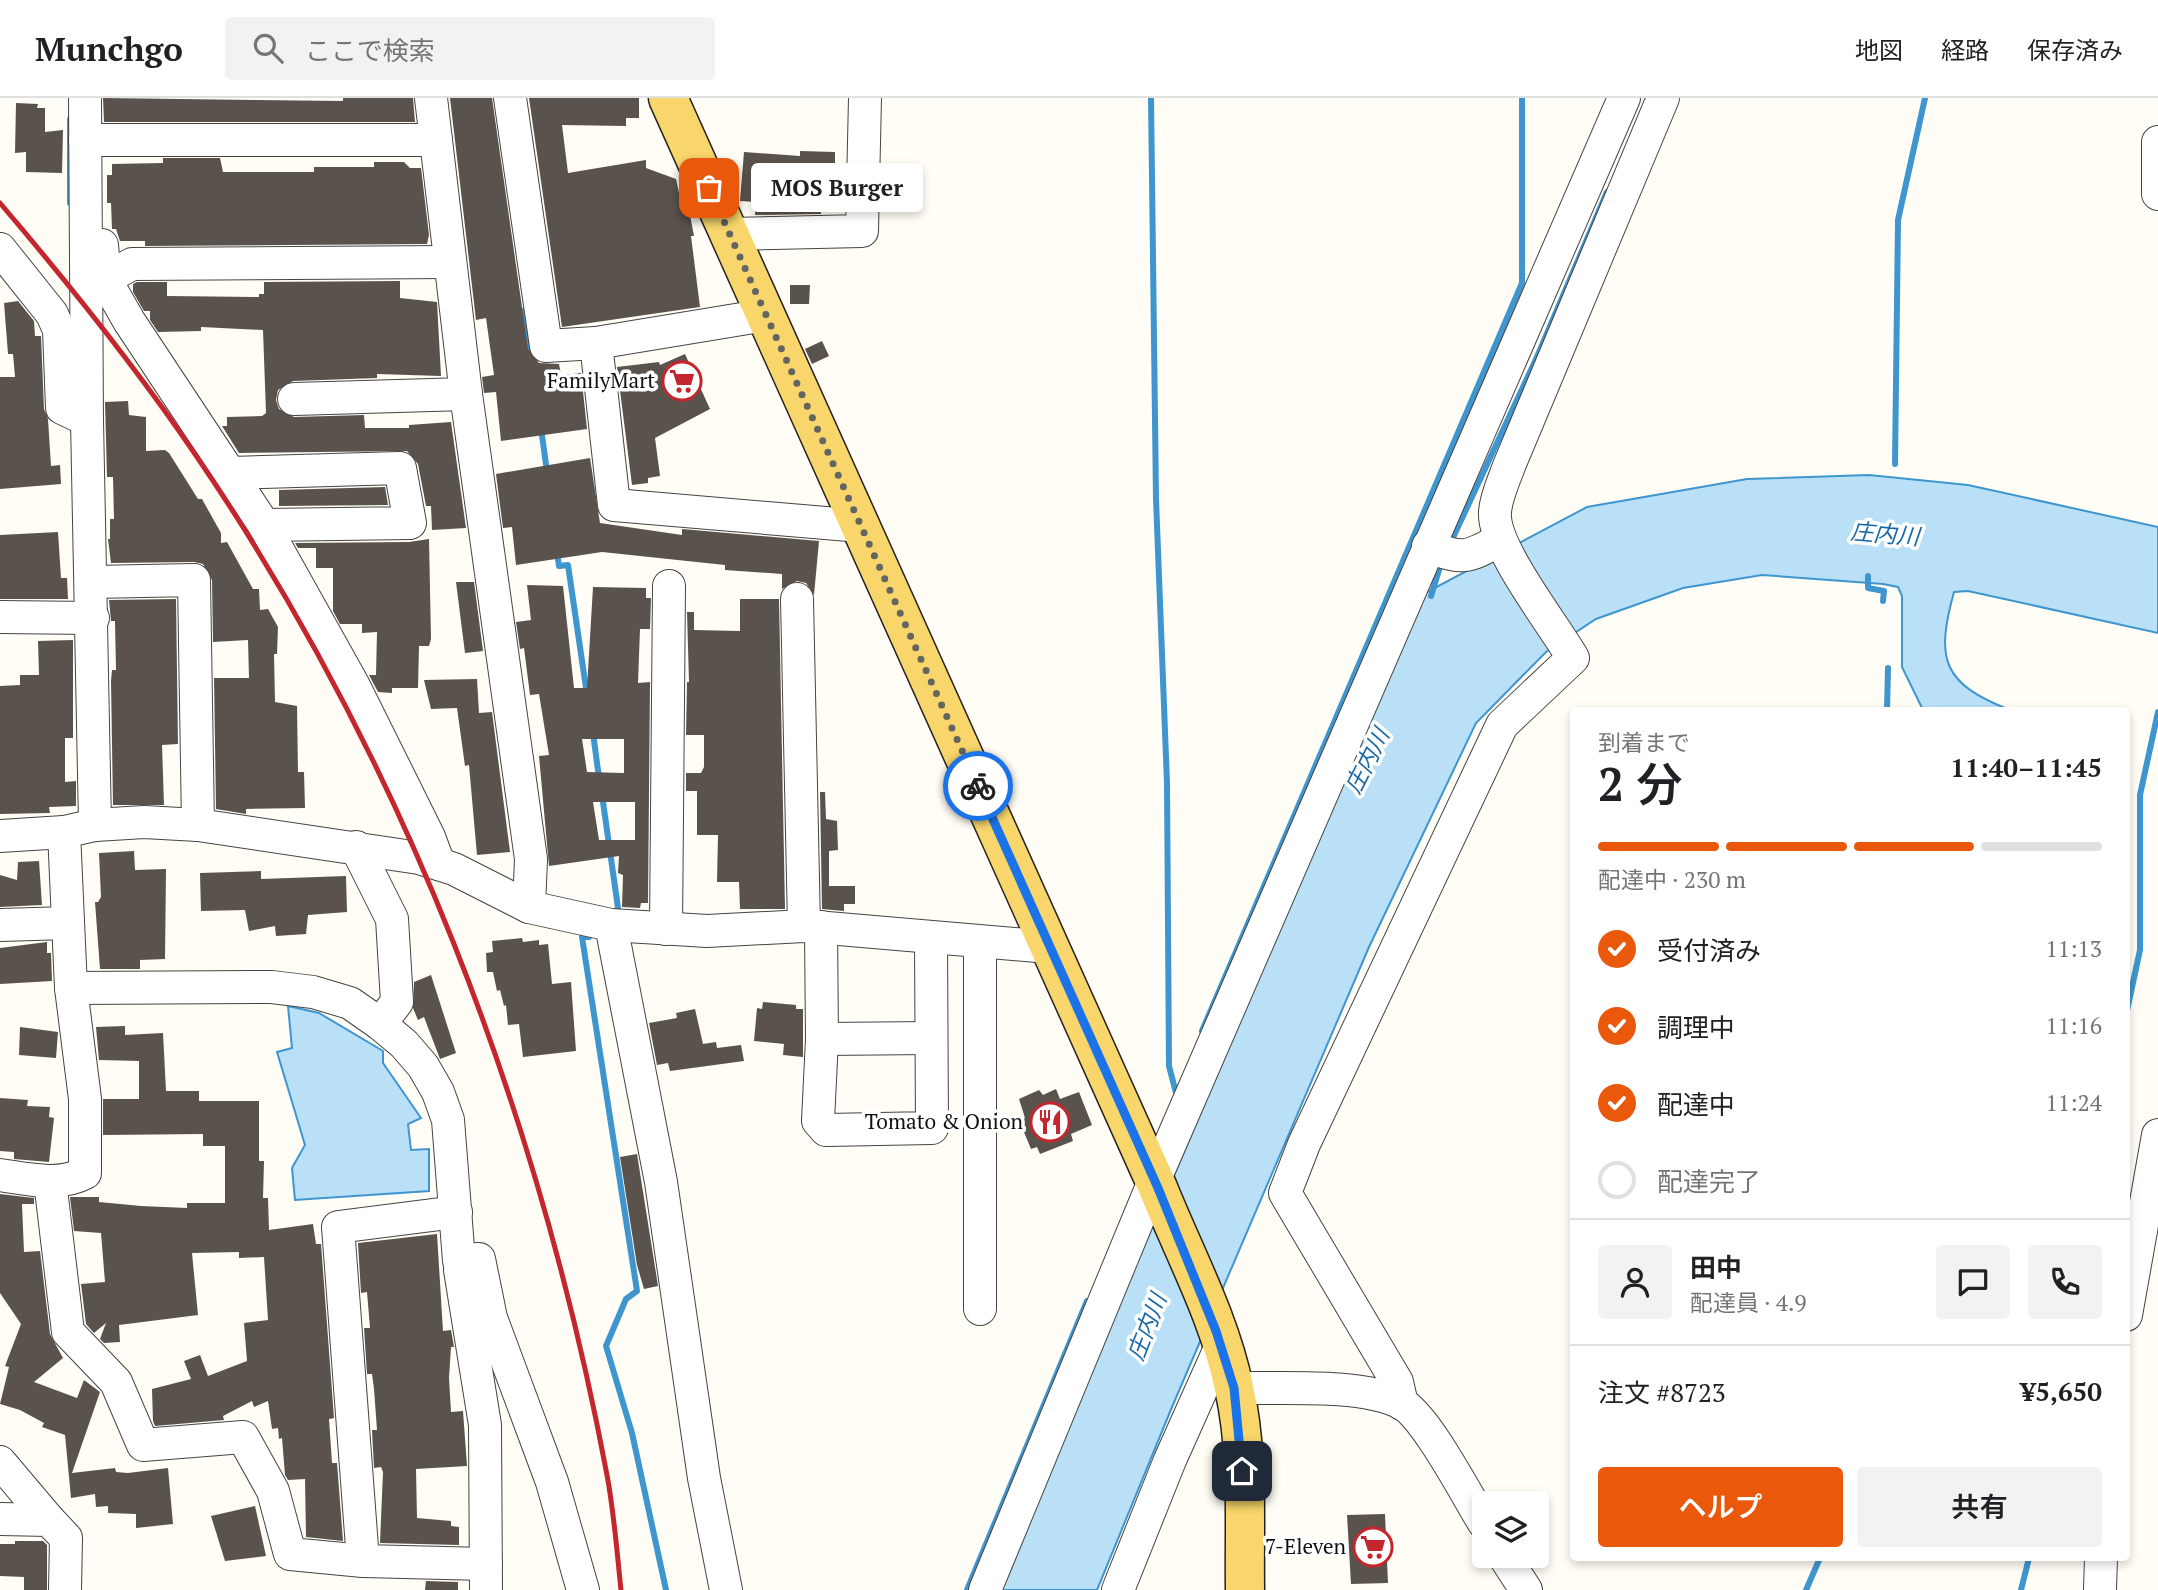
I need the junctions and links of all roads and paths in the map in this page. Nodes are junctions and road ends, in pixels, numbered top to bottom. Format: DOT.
graph roads {
  1 [pos="85,98"];
  2 [pos="431,98"];
  3 [pos="510,98"];
  4 [pos="668,98"];
  5 [pos="864,98"];
  6 [pos="1625,98"];
  7 [pos="1663,98"];
  8 [pos="85,140"];
  9 [pos="436,141"];
  10 [pos="2158,142"];
  11 [pos="85,172"];
  12 [pos="2158,194"];
  13 [pos="729,234"];
  14 [pos="0,249"];
  15 [pos="450,262"];
  16 [pos="105,279"];
  17 [pos="766,315"];
  18 [pos="596,343"];
  19 [pos="466,394"];
  20 [pos="294,399"];
  21 [pos="87,420"];
  22 [pos="230,473"];
  23 [pos="264,525"];
  24 [pos="861,526"];
  25 [pos="1502,544"];
  26 [pos="1439,550"];
  27 [pos="92,582"];
  28 [pos="669,586"];
  29 [pos="797,599"];
  30 [pos="0,617"];
  31 [pos="93,618"];
  32 [pos="95,825"];
  33 [pos="198,825"];
  34 [pos="64,832"];
  35 [pos="0,836"];
  36 [pos="356,847"];
  37 [pos="439,864"];
  38 [pos="529,907"];
  39 [pos="68,923"];
  40 [pos="0,925"];
  41 [pos="611,925"];
  42 [pos="812,927"];
  43 [pos="666,929"];
  44 [pos="931,938"];
  45 [pos="980,942"];
  46 [pos="1049,947"];
  47 [pos="71,988"];
  48 [pos="380,1024"];
  49 [pos="931,1038"];
  50 [pos="822,1039"];
  51 [pos="2158,1135"];
  52 [pos="0,1175"];
  53 [pos="50,1181"];
  54 [pos="1156,1185"];
  55 [pos="456,1212"];
  56 [pos="459,1261"];
  57 [pos="2130,1292"];
  58 [pos="980,1308"];
  59 [pos="1219,1338"];
  60 [pos="1234,1388"];
  61 [pos="1402,1404"];
  62 [pos="0,1462"];
  63 [pos="1472,1503"];
  64 [pos="0,1519"];
  65 [pos="49,1520"];
  66 [pos="363,1561"];
  67 [pos="2101,1561"];
  68 [pos="1512,1568"];
  69 [pos="486,1577"];
  70 [pos="65,1590"];
  71 [pos="583,1590"];
  72 [pos="726,1590"];
  73 [pos="985,1590"];
  74 [pos="1118,1590"];
  75 [pos="1245,1590"];
  76 [pos="1526,1590"];
  77 [pos="2100,1590"];
  1 -- 8 [label="street"];
  2 -- 9 [label="street"];
  3 -- 18 [label="street"];
  4 -- 13 [label="main road"];
  5 -- 13 [label="street"];
  6 -- 26 [label="street"];
  7 -- 25 [label="street"];
  8 -- 9 [label="street"];
  8 -- 11 [label="street"];
  9 -- 15 [label="street"];
  10 -- 12 [label="street"];
  11 -- 16 [label="street"];
  11 -- 21 [label="street"];
  13 -- 17 [label="main road"];
  14 -- 21 [label="street"];
  15 -- 16 [label="street"];
  15 -- 19 [label="street"];
  16 -- 22 [label="street"];
  17 -- 18 [label="street"];
  17 -- 24 [label="main road"];
  18 -- 24 [label="street"];
  19 -- 20 [label="street"];
  19 -- 38 [label="street"];
  21 -- 27 [label="street"];
  22 -- 23 [label="street"];
  22 -- 23 [label="street"];
  23 -- 37 [label="street"];
  24 -- 46 [label="main road"];
  25 -- 26 [label="street"];
  25 -- 61 [label="street"];
  26 -- 54 [label="street"];
  27 -- 31 [label="street"];
  27 -- 33 [label="street"];
  28 -- 43 [label="street"];
  29 -- 42 [label="street"];
  30 -- 31 [label="street"];
  31 -- 32 [label="street"];
  32 -- 33 [label="street"];
  32 -- 34 [label="street"];
  33 -- 36 [label="street"];
  34 -- 35 [label="street"];
  34 -- 39 [label="street"];
  36 -- 37 [label="street"];
  36 -- 48 [label="street"];
  37 -- 38 [label="street"];
  38 -- 41 [label="street"];
  39 -- 40 [label="street"];
  39 -- 47 [label="street"];
  41 -- 43 [label="street"];
  41 -- 72 [label="street"];
  42 -- 43 [label="street"];
  42 -- 44 [label="street"];
  42 -- 50 [label="street"];
  44 -- 45 [label="street"];
  44 -- 49 [label="street"];
  45 -- 46 [label="street"];
  45 -- 58 [label="street"];
  46 -- 54 [label="main road"];
  47 -- 48 [label="street"];
  47 -- 53 [label="street"];
  48 -- 55 [label="street"];
  49 -- 50 [label="street"];
  49 -- 50 [label="street"];
  51 -- 57 [label="street"];
  52 -- 53 [label="street"];
  53 -- 66 [label="street"];
  54 -- 59 [label="main road"];
  54 -- 73 [label="street"];
  55 -- 56 [label="street"];
  55 -- 66 [label="street"];
  56 -- 69 [label="street"];
  56 -- 71 [label="street"];
  59 -- 60 [label="main road"];
  59 -- 74 [label="street"];
  60 -- 61 [label="street"];
  60 -- 75 [label="main road"];
  61 -- 63 [label="street"];
  62 -- 65 [label="street"];
  64 -- 65 [label="street"];
  65 -- 70 [label="street"];
  66 -- 69 [label="street"];
  67 -- 77 [label="street"];
  68 -- 76 [label="street"];
}
